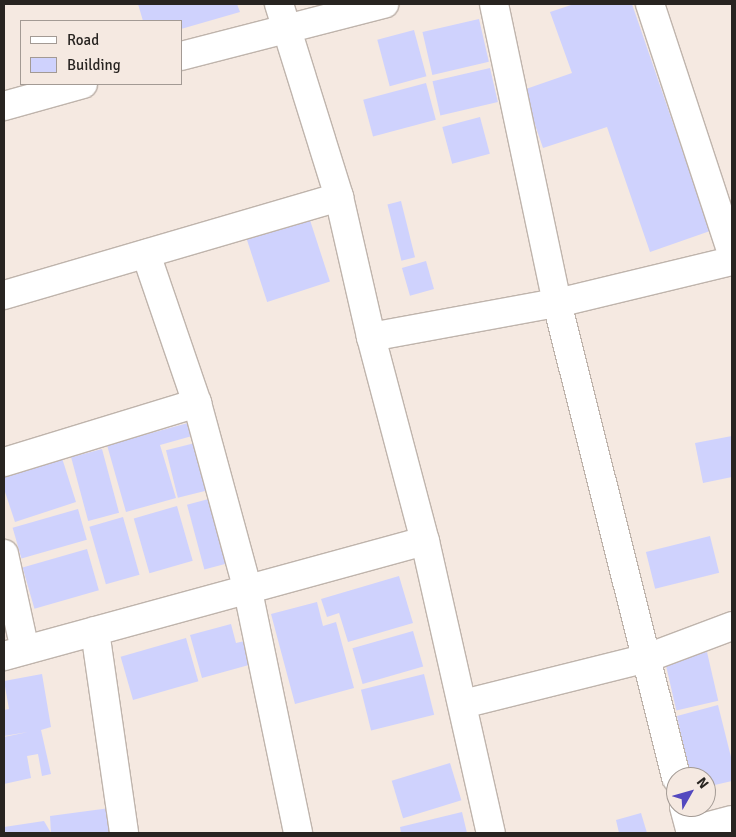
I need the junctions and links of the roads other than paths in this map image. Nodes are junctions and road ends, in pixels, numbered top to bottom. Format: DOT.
graph roads {
  1 [pos="384,4"];
  2 [pos="494,4"];
  3 [pos="650,4"];
  4 [pos="282,16"];
  5 [pos="182,56"];
  6 [pos="79,85"];
  7 [pos="4,106"];
  8 [pos="339,197"];
  9 [pos="732,253"];
  10 [pos="146,254"];
  11 [pos="732,261"];
  12 [pos="4,295"];
  13 [pos="556,304"];
  14 [pos="371,337"];
  15 [pos="197,403"];
  16 [pos="4,462"];
  17 [pos="425,541"];
  18 [pos="4,554"];
  19 [pos="248,591"];
  20 [pos="732,626"];
  21 [pos="95,630"];
  22 [pos="14,653"];
  23 [pos="647,658"];
  24 [pos="463,704"];
  25 [pos="673,767"];
  26 [pos="732,820"];
  27 [pos="688,824"];
  28 [pos="124,833"];
  29 [pos="298,833"];
  30 [pos="491,833"];
  1 -- 4 [label="street"];
  2 -- 13 [label="street"];
  3 -- 9 [label="street"];
  4 -- 5 [label="street"];
  4 -- 8 [label="street"];
  6 -- 7 [label="street"];
  8 -- 10 [label="street"];
  8 -- 14 [label="street"];
  10 -- 12 [label="street"];
  10 -- 15 [label="street"];
  11 -- 13 [label="street"];
  13 -- 14 [label="street"];
  13 -- 23 [label="street"];
  14 -- 17 [label="street"];
  15 -- 16 [label="street"];
  15 -- 19 [label="street"];
  17 -- 19 [label="street"];
  17 -- 24 [label="street"];
  18 -- 22 [label="street"];
  19 -- 21 [label="street"];
  19 -- 29 [label="street"];
  20 -- 23 [label="street"];
  21 -- 22 [label="street"];
  21 -- 28 [label="street"];
  23 -- 24 [label="street"];
  23 -- 25 [label="street"];
  24 -- 30 [label="street"];
  26 -- 27 [label="street"];
}
